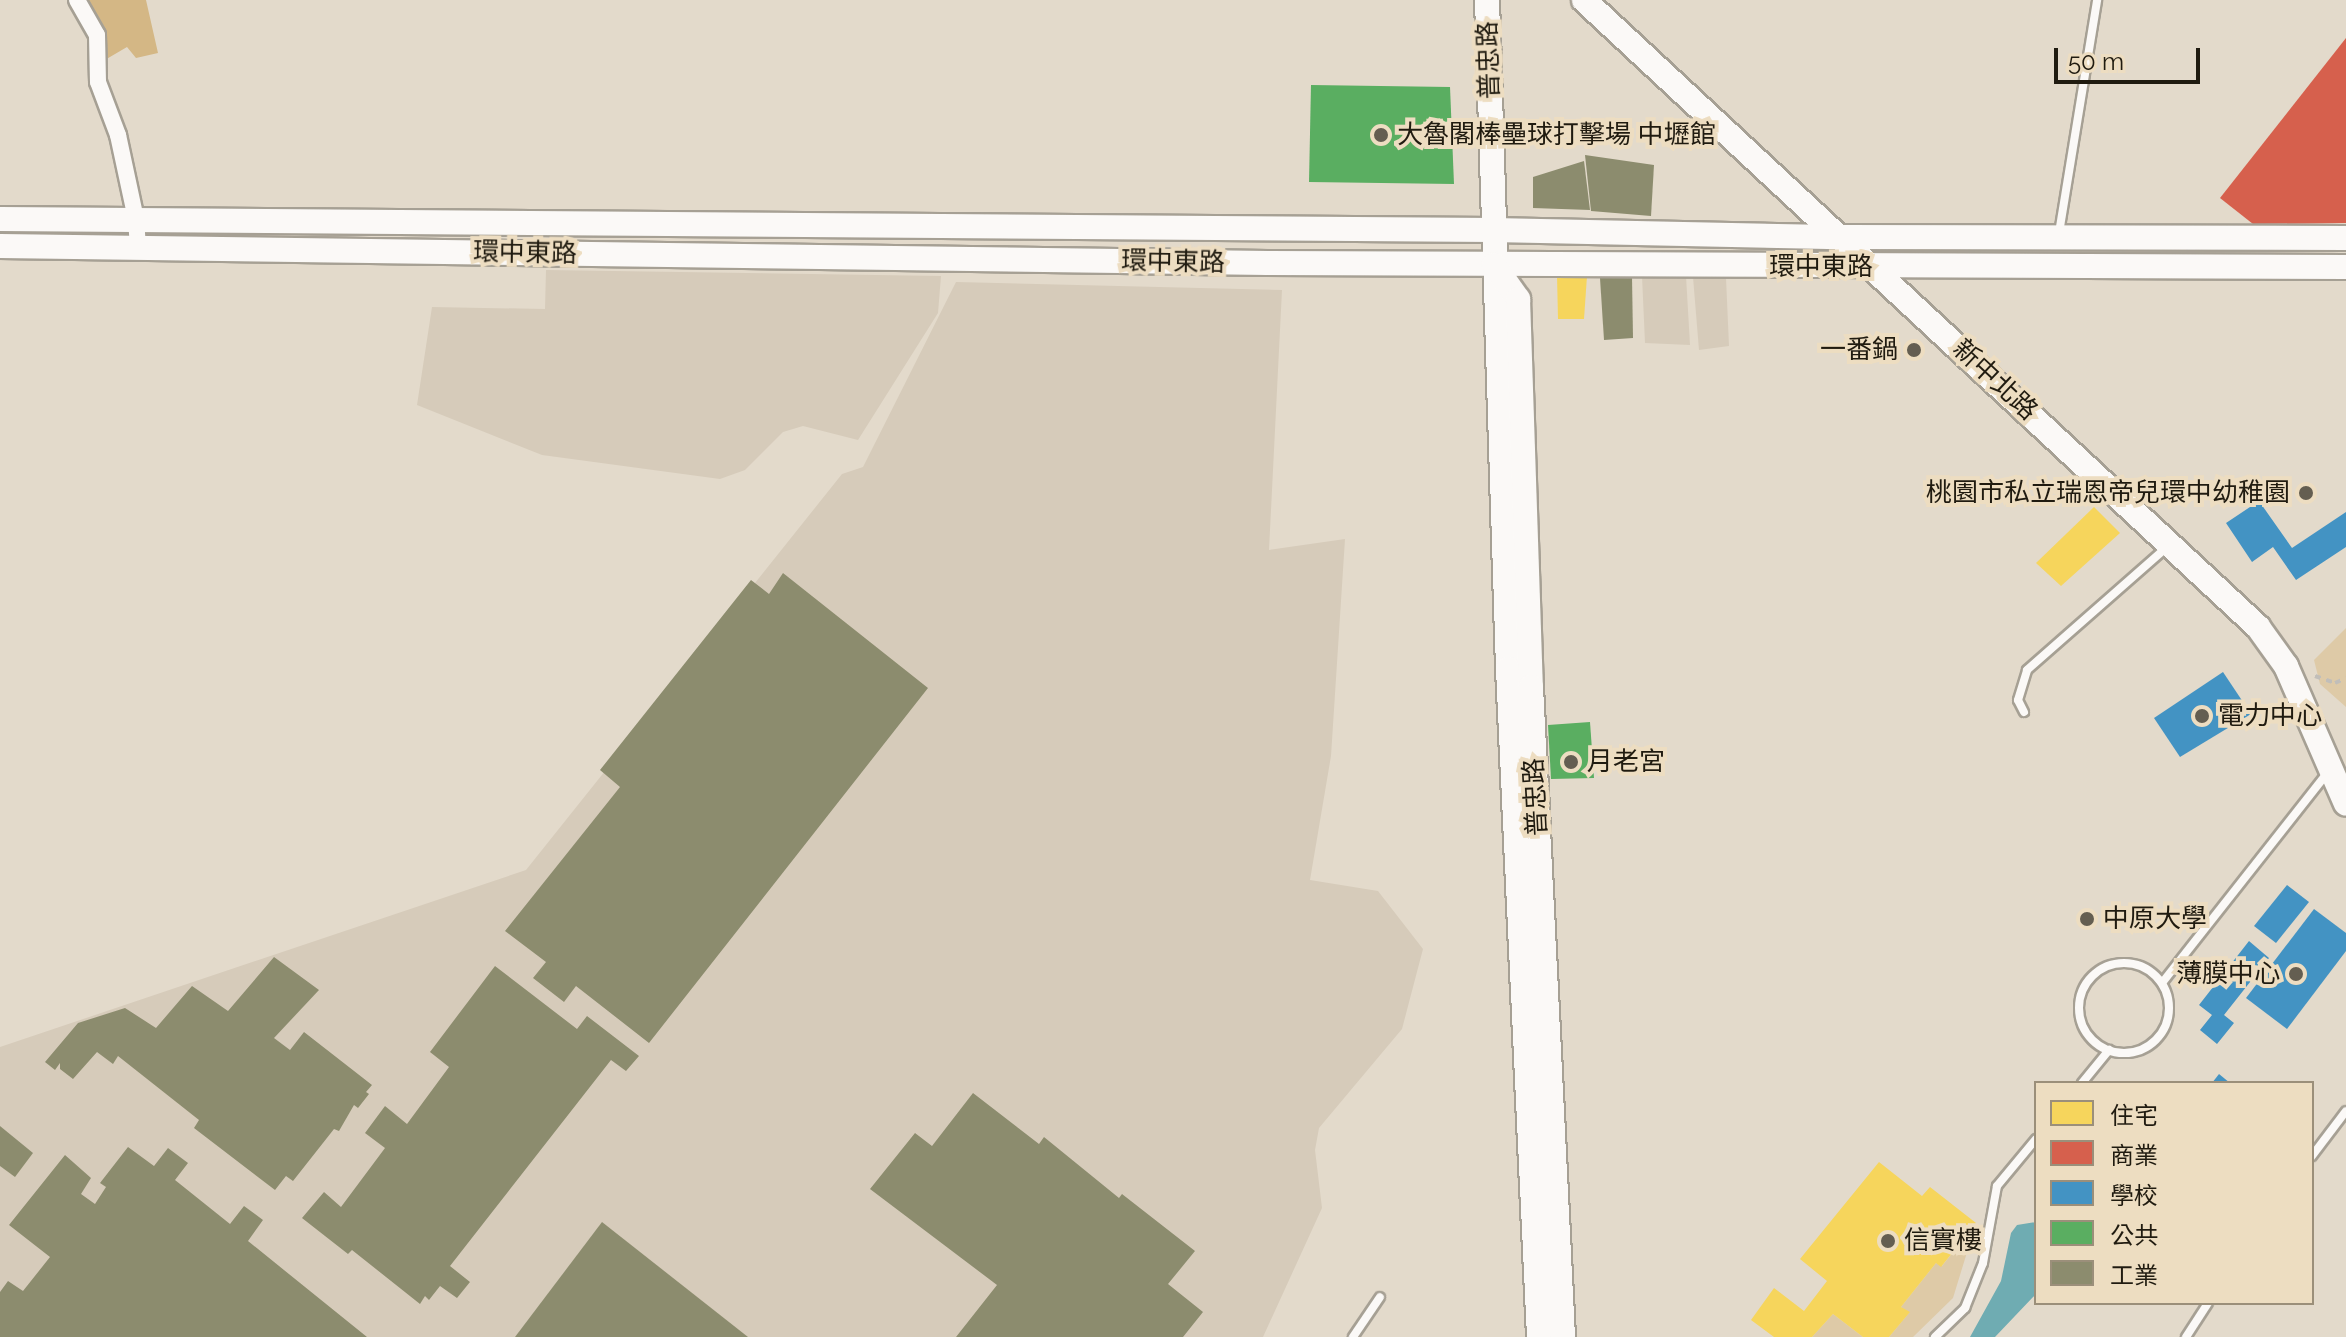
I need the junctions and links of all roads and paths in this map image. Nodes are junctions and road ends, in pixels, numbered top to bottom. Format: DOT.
graph roads {
  1 [pos="77,0"];
  2 [pos="1487,0"];
  3 [pos="1584,0"];
  4 [pos="2097,0"];
  5 [pos="0,219"];
  6 [pos="136,219"];
  7 [pos="1493,230"];
  8 [pos="1841,237"];
  9 [pos="2059,237"];
  10 [pos="2346,238"];
  11 [pos="0,246"];
  12 [pos="138,247"];
  13 [pos="1494,265"];
  14 [pos="1874,267"];
  15 [pos="2346,267"];
  16 [pos="2171,544"];
  17 [pos="2311,675"];
  18 [pos="2346,678"];
  19 [pos="2024,712"];
  20 [pos="2331,769"];
  21 [pos="2346,804"];
  22 [pos="2162,983"];
  23 [pos="2109,1050"];
  24 [pos="2084,1081"];
  25 [pos="2346,1111"];
  26 [pos="2034,1141"];
  27 [pos="2314,1153"];
  28 [pos="1380,1297"];
  29 [pos="2207,1305"];
  30 [pos="1353,1337"];
  31 [pos="1539,1337"];
  32 [pos="1563,1337"];
  33 [pos="1935,1337"];
  34 [pos="2186,1337"];
  1 -- 6 [label="street"];
  2 -- 7 [label="street, 普忠路"];
  3 -- 8 [label="street, 新中北路"];
  4 -- 9 [label="lane"];
  5 -- 6 [label="street, 環中東路"];
  6 -- 7 [label="street, 環中東路"];
  6 -- 12 [label="street"];
  7 -- 8 [label="street, 環中東路"];
  7 -- 13 [label="street, 普忠路"];
  8 -- 9 [label="street, 環中東路"];
  8 -- 14 [label="street, 新中北路"];
  9 -- 10 [label="street, 環中東路"];
  11 -- 12 [label="street, 環中東路"];
  12 -- 13 [label="street, 環中東路"];
  13 -- 14 [label="street, 環中東路"];
  13 -- 31 [label="street, 普忠路"];
  13 -- 32 [label="street, 普忠路"];
  14 -- 15 [label="street, 環中東路"];
  14 -- 16 [label="street, 新中北路"];
  16 -- 19 [label="lane"];
  16 -- 20 [label="street, 新中北路"];
  17 -- 18 [label="path"];
  20 -- 21 [label="street, 新中北路"];
  20 -- 22 [label="lane"];
  22 -- 23 [label="lane"];
  22 -- 23 [label="lane"];
  23 -- 24 [label="lane"];
  25 -- 27 [label="lane"];
  26 -- 33 [label="lane"];
  28 -- 30 [label="lane"];
  29 -- 34 [label="lane"];
}
